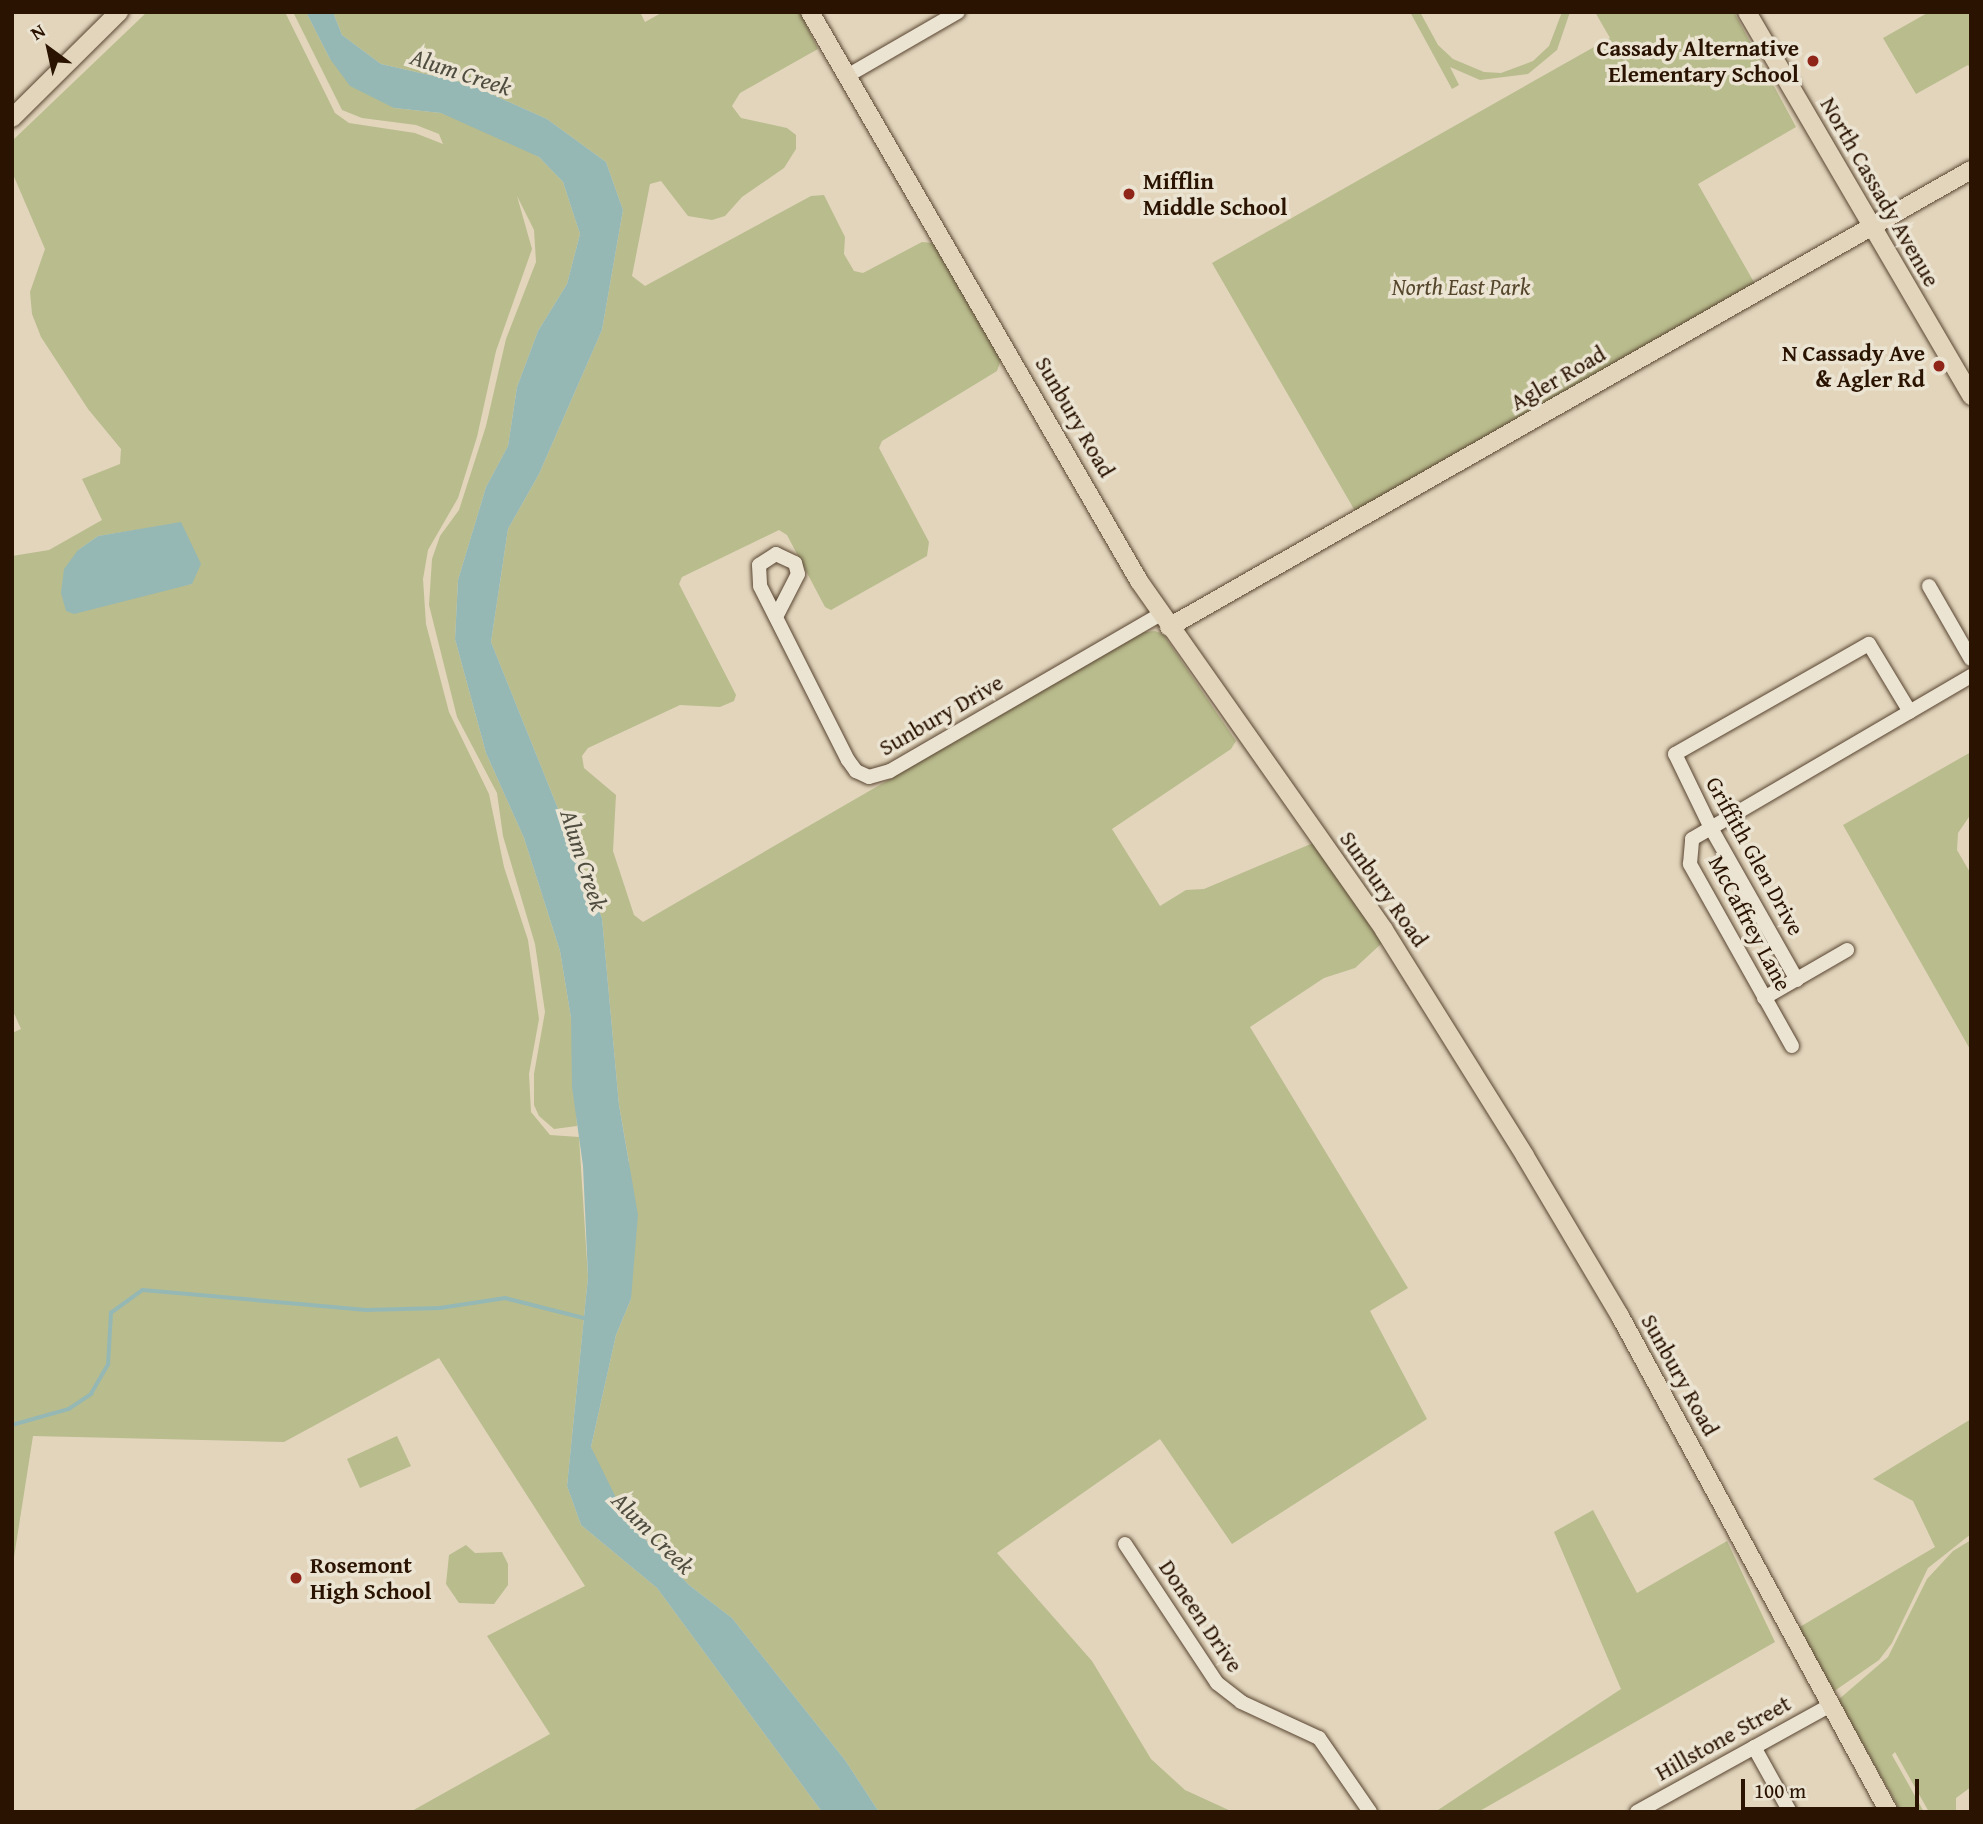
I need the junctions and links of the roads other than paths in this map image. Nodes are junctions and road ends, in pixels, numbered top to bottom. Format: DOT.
graph roads {
  1 [pos="119,12"];
  2 [pos="810,12"];
  3 [pos="958,12"];
  4 [pos="1747,12"];
  5 [pos="847,76"];
  6 [pos="12,118"];
  7 [pos="1971,170"];
  8 [pos="1871,226"];
  9 [pos="1971,397"];
  10 [pos="1929,586"];
  11 [pos="776,617"];
  12 [pos="1165,620"];
  13 [pos="1971,659"];
  14 [pos="1971,676"];
  15 [pos="1910,712"];
  16 [pos="1710,826"];
  17 [pos="1847,950"];
  18 [pos="1797,980"];
  19 [pos="1764,998"];
  20 [pos="1792,1046"];
  21 [pos="1125,1544"];
  22 [pos="1830,1705"];
  23 [pos="1755,1747"];
  24 [pos="1642,1811"];
  25 [pos="1370,1812"];
  26 [pos="1790,1812"];
  27 [pos="1889,1812"];
  1 -- 6 [label="main road"];
  2 -- 5 [label="main road, Sunbury Road"];
  3 -- 5 [label="street"];
  4 -- 8 [label="main road, North Cassady Avenue"];
  5 -- 12 [label="main road, Sunbury Road"];
  7 -- 8 [label="main road, Agler Road"];
  8 -- 9 [label="main road, North Cassady Avenue"];
  8 -- 12 [label="main road, Agler Road"];
  10 -- 13 [label="street"];
  11 -- 12 [label="street, Sunbury Drive"];
  12 -- 22 [label="main road, Sunbury Road"];
  14 -- 15 [label="street"];
  15 -- 16 [label="street"];
  15 -- 16 [label="street, Griffith Glen Drive"];
  16 -- 18 [label="street, Griffith Glen Drive"];
  16 -- 19 [label="street, McCaffrey Lane"];
  17 -- 18 [label="street"];
  18 -- 19 [label="street"];
  19 -- 20 [label="street, McCaffrey Lane"];
  21 -- 25 [label="street, Doneen Drive"];
  22 -- 23 [label="street, Hillstone Street"];
  22 -- 27 [label="main road, Sunbury Road"];
  23 -- 24 [label="street, Hillstone Street"];
  23 -- 26 [label="street"];
}
